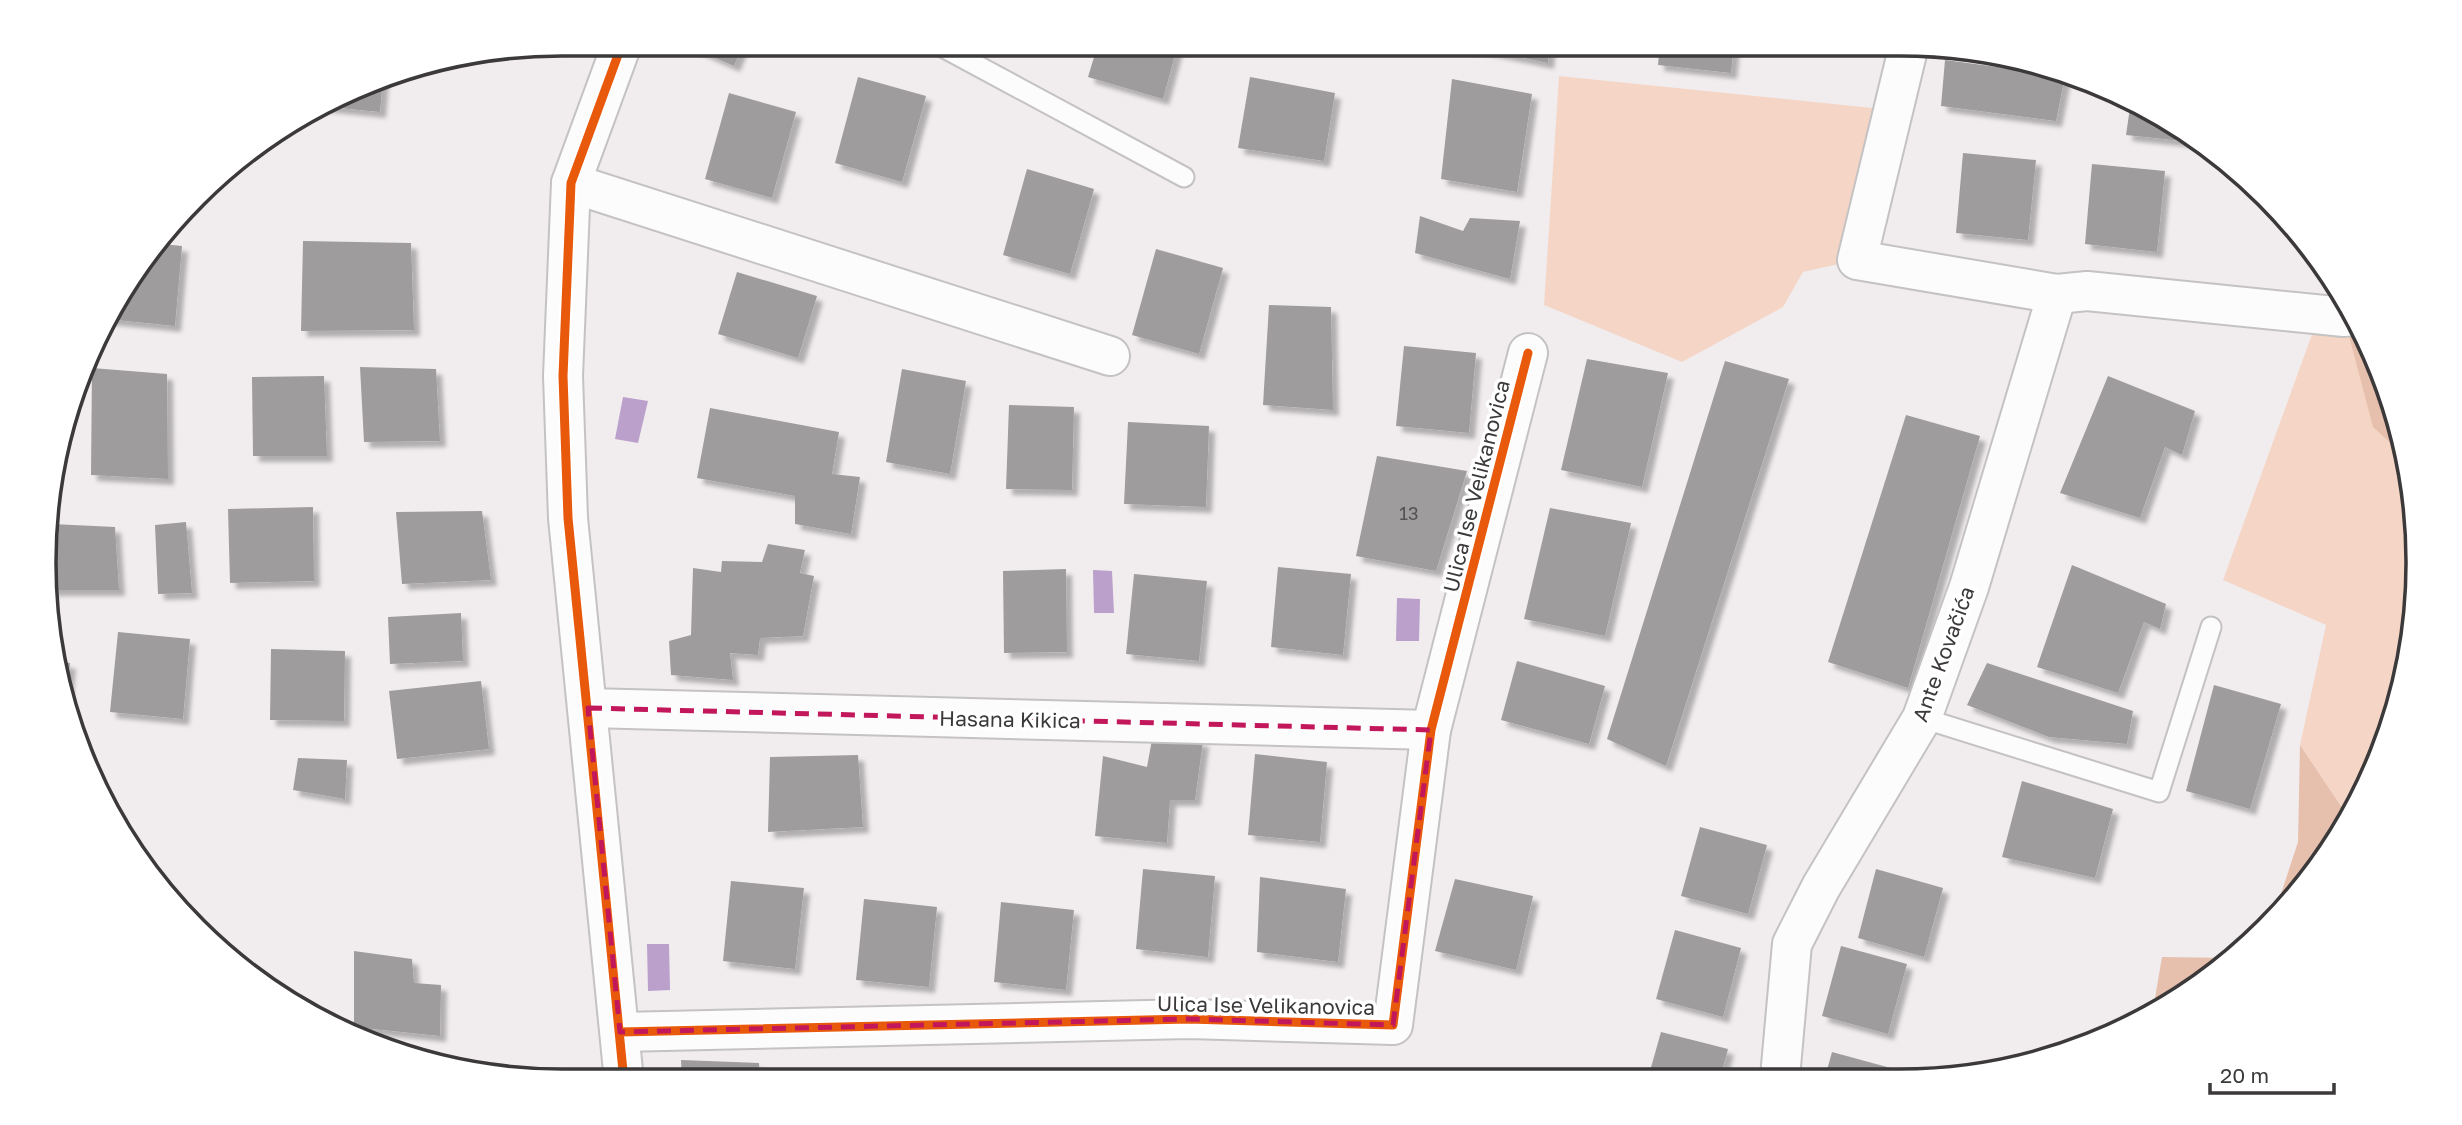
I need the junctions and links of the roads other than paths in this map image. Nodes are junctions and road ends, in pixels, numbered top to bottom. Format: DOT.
graph roads {
  1 [pos="618,56"];
  2 [pos="959,56"];
  3 [pos="1906,56"];
  4 [pos="1184,177"];
  5 [pos="571,183"];
  6 [pos="2057,294"];
  7 [pos="2342,317"];
  8 [pos="1528,353"];
  9 [pos="1110,356"];
  10 [pos="2211,627"];
  11 [pos="588,708"];
  12 [pos="1922,719"];
  13 [pos="1431,730"];
  14 [pos="620,1032"];
  15 [pos="623,1069"];
  16 [pos="1781,1069"];
  1 -- 5 [label="street"];
  2 -- 4 [label="lane"];
  3 -- 6 [label="street"];
  5 -- 9 [label="street"];
  5 -- 11 [label="street"];
  6 -- 7 [label="street"];
  6 -- 12 [label="street, Ante Kovačića"];
  8 -- 13 [label="street, Ulica Ise Velikanovica"];
  10 -- 12 [label="lane"];
  11 -- 13 [label="street, Hasana Kikica"];
  11 -- 14 [label="street"];
  12 -- 16 [label="street, Ante Kovačića"];
  13 -- 14 [label="street, Ulica Ise Velikanovica"];
  14 -- 15 [label="street"];
}
